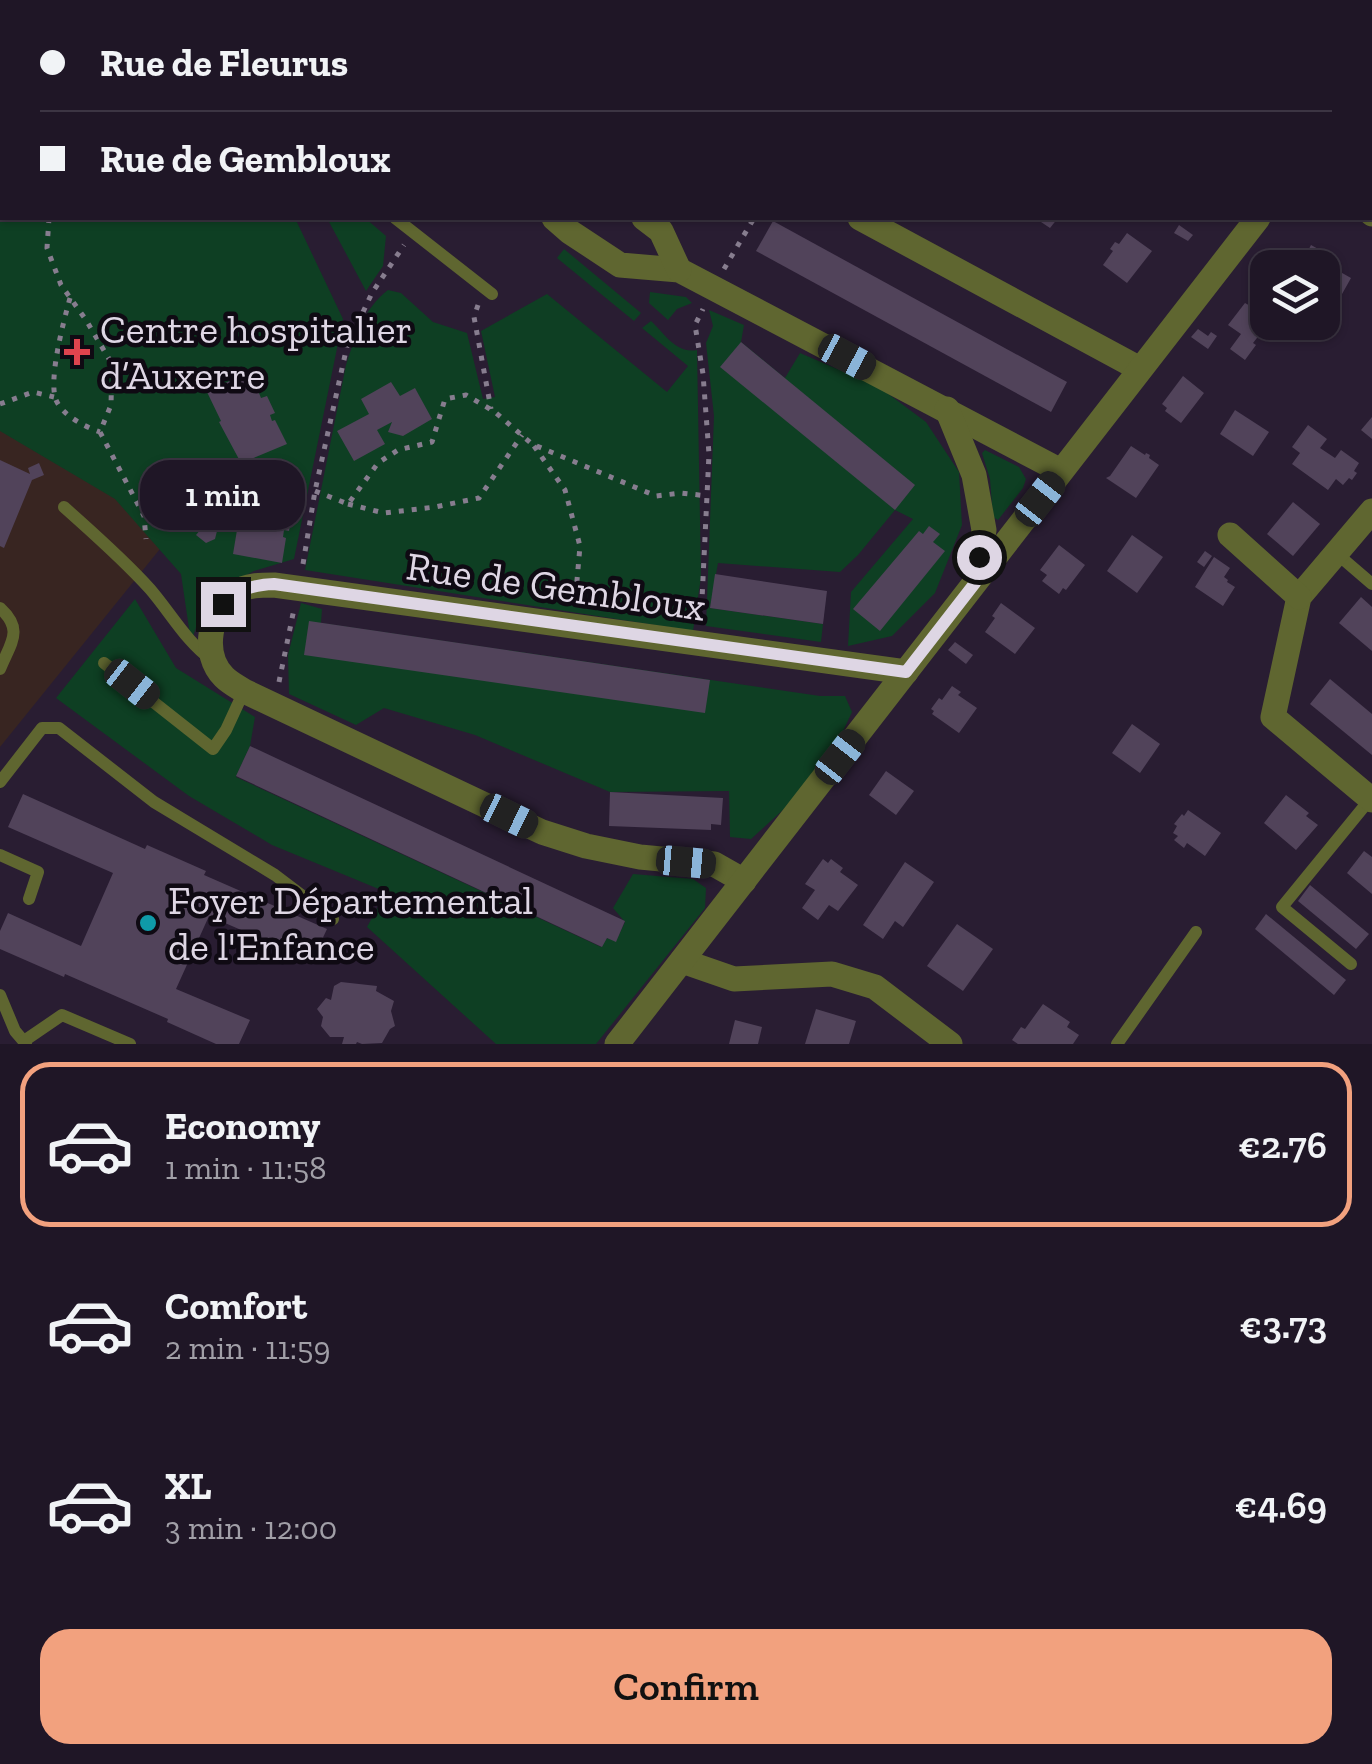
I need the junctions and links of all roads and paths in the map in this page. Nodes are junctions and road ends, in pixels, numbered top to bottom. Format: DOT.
graph roads {
  1 [pos="49,220"];
  2 [pos="398,220"];
  3 [pos="556,220"];
  4 [pos="647,220"];
  5 [pos="753,220"];
  6 [pos="864,220"];
  7 [pos="1256,220"];
  8 [pos="413,232"];
  9 [pos="678,270"];
  10 [pos="714,286"];
  11 [pos="488,291"];
  12 [pos="70,298"];
  13 [pos="1140,369"];
  14 [pos="54,398"];
  15 [pos="0,404"];
  16 [pos="491,409"];
  17 [pos="947,409"];
  18 [pos="100,432"];
  19 [pos="522,435"];
  20 [pos="532,444"];
  21 [pos="1062,471"];
  22 [pos="315,491"];
  23 [pos="708,496"];
  24 [pos="348,504"];
  25 [pos="64,507"];
  26 [pos="1367,525"];
  27 [pos="1230,535"];
  28 [pos="146,539"];
  29 [pos="1336,553"];
  30 [pos="975,583"];
  31 [pos="1372,584"];
  32 [pos="299,588"];
  33 [pos="1299,596"];
  34 [pos="0,608"];
  35 [pos="572,626"];
  36 [pos="698,643"];
  37 [pos="214,662"];
  38 [pos="104,663"];
  39 [pos="0,668"];
  40 [pos="906,672"];
  41 [pos="244,691"];
  42 [pos="274,704"];
  43 [pos="0,782"];
  44 [pos="1371,799"];
  45 [pos="0,855"];
  46 [pos="744,881"];
  47 [pos="28,899"];
  48 [pos="333,920"];
  49 [pos="1196,932"];
  50 [pos="682,960"];
  51 [pos="1351,964"];
  52 [pos="0,995"];
  53 [pos="25,1043"];
  54 [pos="130,1044"];
  55 [pos="618,1044"];
  56 [pos="950,1044"];
  57 [pos="1117,1044"];
  1 -- 12 [label="path"];
  2 -- 8 [label="lane"];
  3 -- 9 [label="street"];
  4 -- 9 [label="street"];
  5 -- 10 [label="path"];
  6 -- 13 [label="street"];
  7 -- 13 [label="street"];
  8 -- 11 [label="lane"];
  8 -- 22 [label="path"];
  9 -- 10 [label="street"];
  10 -- 17 [label="street"];
  10 -- 23 [label="path"];
  11 -- 16 [label="path"];
  12 -- 14 [label="path"];
  12 -- 18 [label="path"];
  13 -- 21 [label="street"];
  14 -- 15 [label="path"];
  14 -- 18 [label="path"];
  16 -- 19 [label="path"];
  16 -- 24 [label="path"];
  17 -- 21 [label="street"];
  17 -- 30 [label="street"];
  18 -- 28 [label="path"];
  19 -- 20 [label="path"];
  19 -- 24 [label="path"];
  20 -- 23 [label="path"];
  20 -- 35 [label="path"];
  21 -- 30 [label="street"];
  22 -- 24 [label="path"];
  22 -- 32 [label="path"];
  23 -- 36 [label="path"];
  25 -- 37 [label="lane"];
  26 -- 29 [label="street"];
  27 -- 33 [label="street"];
  29 -- 31 [label="lane"];
  29 -- 33 [label="street"];
  30 -- 40 [label="street"];
  32 -- 35 [label="street, Rue de Gembloux"];
  32 -- 37 [label="street, Rue de Gembloux"];
  32 -- 42 [label="path"];
  33 -- 44 [label="street"];
  34 -- 39 [label="lane"];
  35 -- 36 [label="street, Rue de Gembloux"];
  36 -- 40 [label="street, Rue de Gembloux"];
  37 -- 41 [label="street"];
  38 -- 41 [label="lane"];
  40 -- 46 [label="street"];
  41 -- 42 [label="street"];
  42 -- 46 [label="street"];
  43 -- 48 [label="lane"];
  44 -- 51 [label="lane"];
  45 -- 47 [label="lane"];
  46 -- 50 [label="street"];
  49 -- 57 [label="lane"];
  50 -- 55 [label="street"];
  50 -- 56 [label="street"];
  52 -- 53 [label="lane"];
  53 -- 54 [label="lane"];
}
